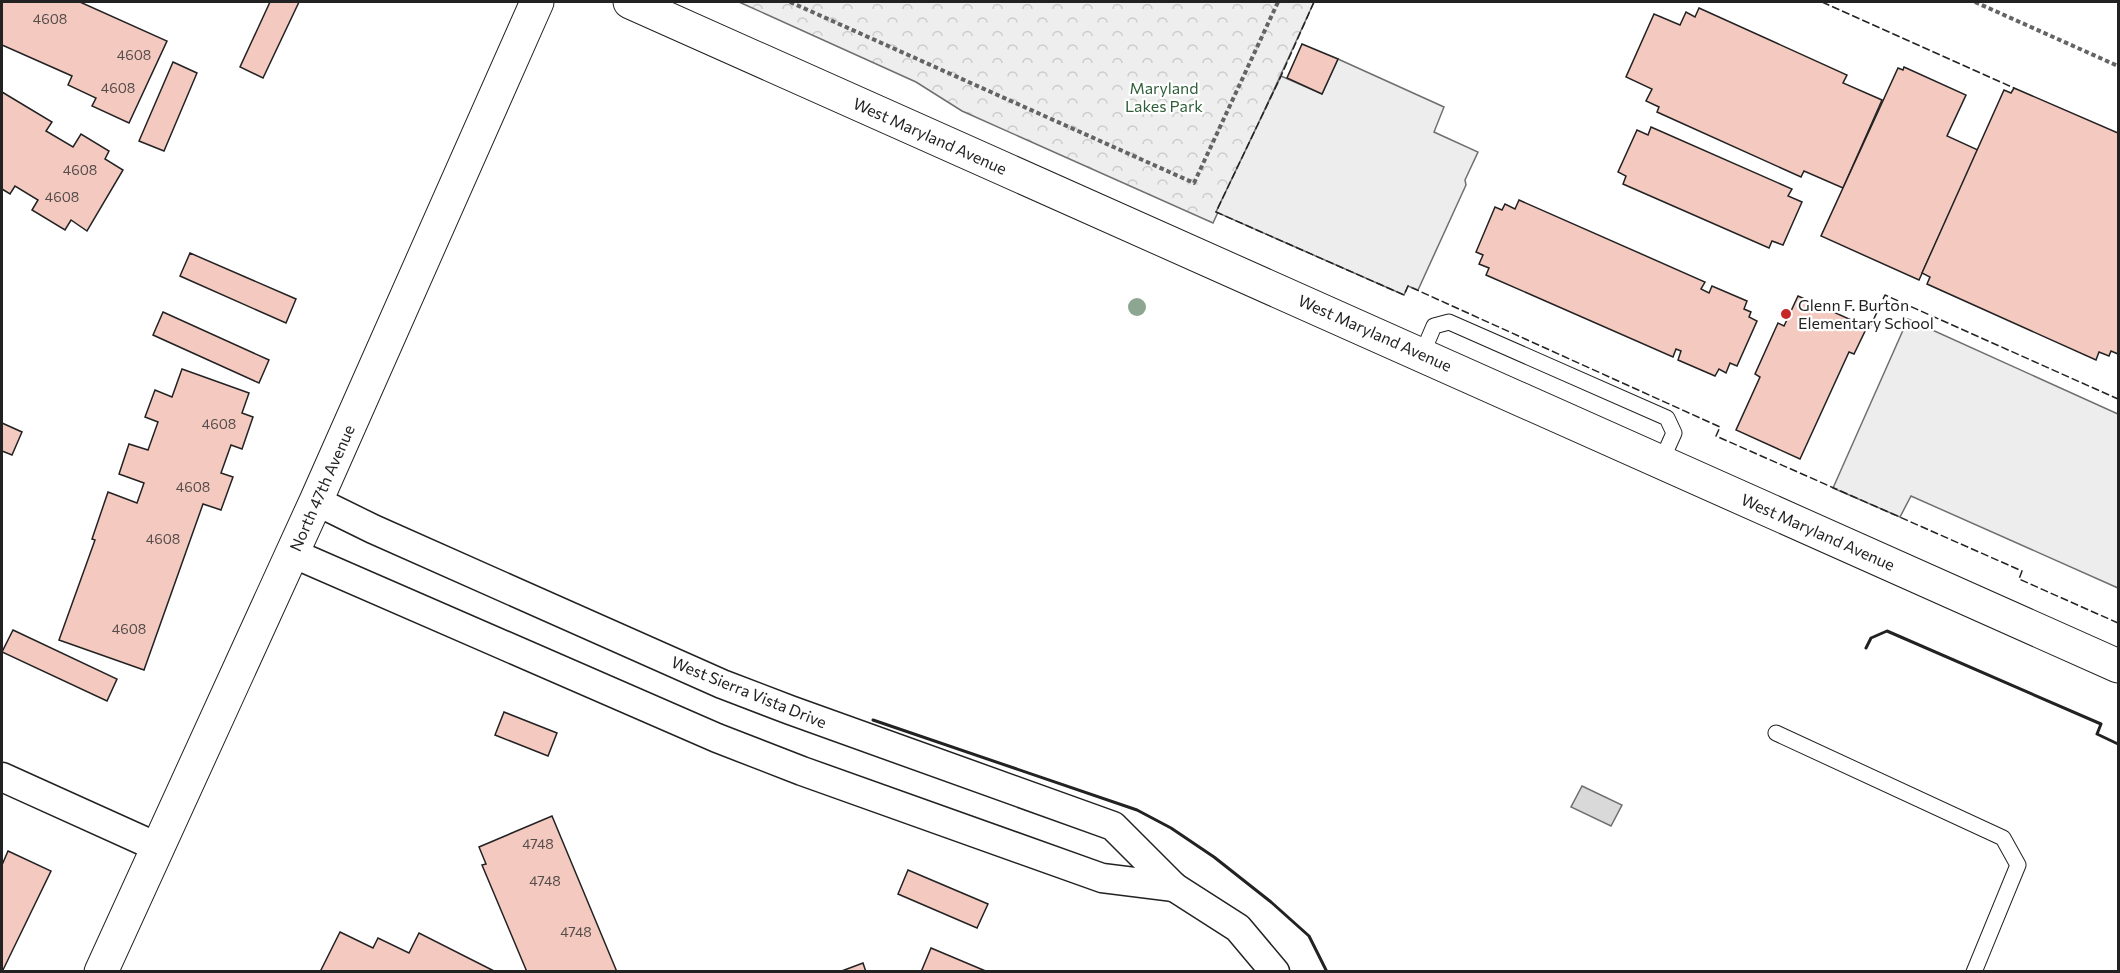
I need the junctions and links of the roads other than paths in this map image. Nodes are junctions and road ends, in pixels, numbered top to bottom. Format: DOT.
graph roads {
  1 [pos="537,2"];
  2 [pos="630,2"];
  3 [pos="316,501"];
  4 [pos="292,554"];
  5 [pos="2118,666"];
  6 [pos="1776,733"];
  7 [pos="2,777"];
  8 [pos="157,847"];
  9 [pos="1174,887"];
  10 [pos="102,972"];
  11 [pos="1275,972"];
  12 [pos="1974,972"];
  1 -- 3 [label="street, North 47th Avenue"];
  2 -- 5 [label="street, West Maryland Avenue"];
  3 -- 4 [label="street, North 47th Avenue"];
  3 -- 9 [label="street, West Sierra Vista Drive"];
  4 -- 8 [label="street, North 47th Avenue"];
  4 -- 9 [label="street, West Sierra Vista Drive"];
  6 -- 12 [label="lane"];
  7 -- 8 [label="street"];
  8 -- 10 [label="street, North 47th Avenue"];
  9 -- 11 [label="street, West Sierra Vista Drive"];
}
